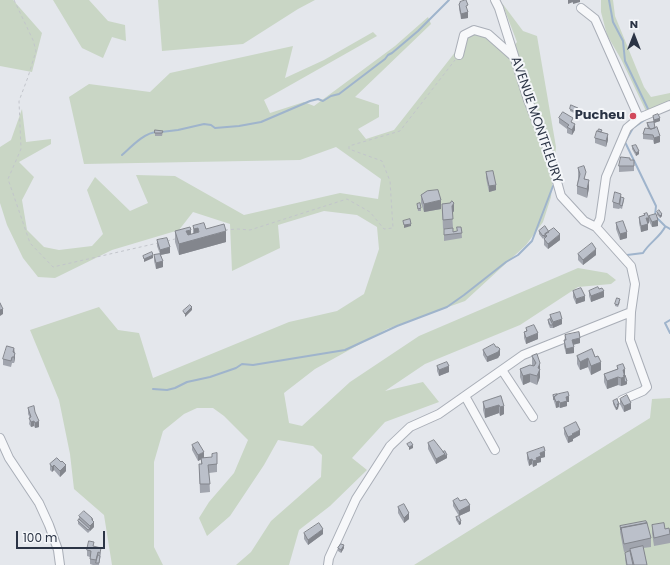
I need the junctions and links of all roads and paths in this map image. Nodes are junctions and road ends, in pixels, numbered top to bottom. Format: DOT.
graph roads {
  1 [pos="14,0"];
  2 [pos="495,0"];
  3 [pos="581,8"];
  4 [pos="459,55"];
  5 [pos="515,57"];
  6 [pos="670,105"];
  7 [pos="639,118"];
  8 [pos="596,227"];
  9 [pos="224,230"];
  10 [pos="180,238"];
  11 [pos="165,241"];
  12 [pos="158,243"];
  13 [pos="631,312"];
  14 [pos="502,370"];
  15 [pos="465,396"];
  16 [pos="622,400"];
  17 [pos="533,417"];
  18 [pos="0,438"];
  19 [pos="495,450"];
  20 [pos="60,565"];
  21 [pos="328,565"];
  1 -- 12 [label="path"];
  2 -- 5 [label="street, AVENUE MONTFLEURY"];
  3 -- 7 [label="street"];
  4 -- 5 [label="street"];
  4 -- 9 [label="path"];
  5 -- 8 [label="street, AVENUE MONTFLEURY"];
  6 -- 7 [label="street"];
  7 -- 8 [label="street"];
  8 -- 13 [label="street, AVENUE MONTFLEURY"];
  10 -- 11 [label="path"];
  13 -- 14 [label="street"];
  13 -- 16 [label="street, AVENUE MONTFLEURY"];
  14 -- 15 [label="street"];
  14 -- 17 [label="street"];
  15 -- 19 [label="street"];
  15 -- 21 [label="street"];
  18 -- 20 [label="street"];
}
